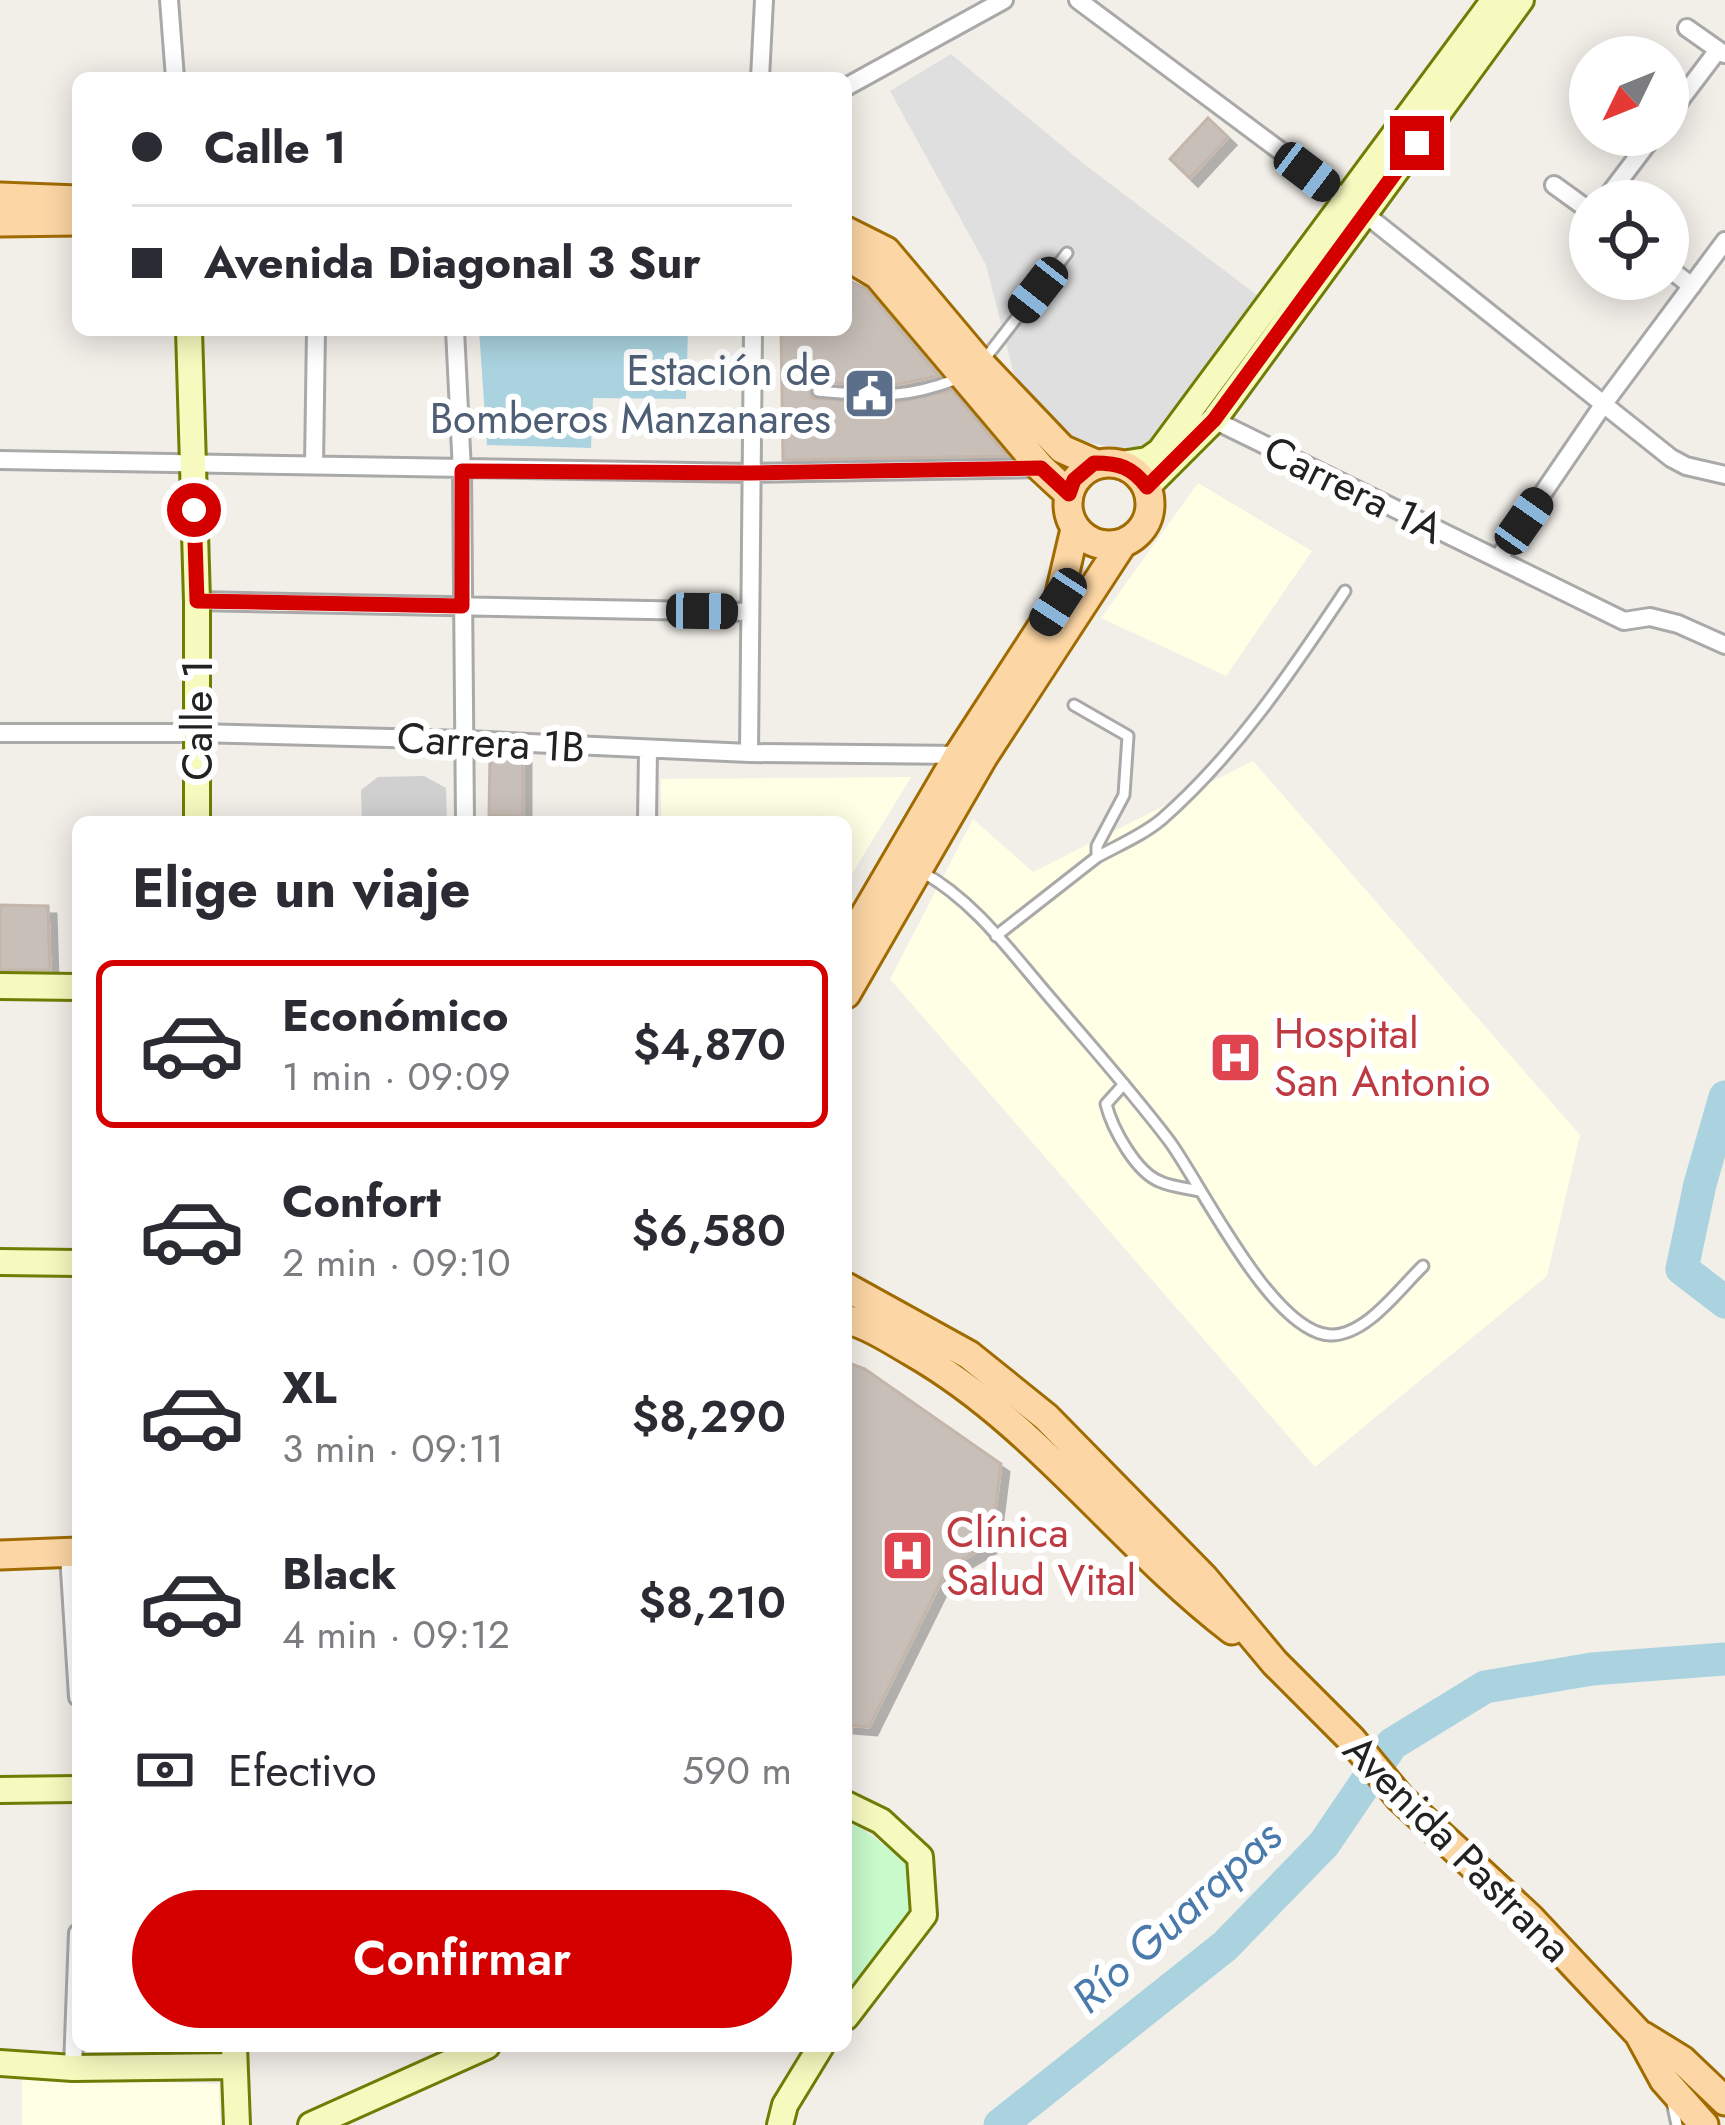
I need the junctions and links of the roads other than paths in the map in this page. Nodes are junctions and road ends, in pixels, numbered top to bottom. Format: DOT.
graph roads {
  1 [pos="169,0"];
  2 [pos="764,0"];
  3 [pos="1004,0"];
  4 [pos="1078,0"];
  5 [pos="1494,0"];
  6 [pos="1521,0"];
  7 [pos="1687,28"];
  8 [pos="1722,52"];
  9 [pos="175,72"];
  10 [pos="760,72"];
  11 [pos="852,84"];
  12 [pos="1689,91"];
  13 [pos="1638,156"];
  14 [pos="1620,180"];
  15 [pos="1554,185"];
  16 [pos="1569,196"];
  17 [pos="0,197"];
  18 [pos="72,200"];
  19 [pos="1355,207"];
  20 [pos="0,221"];
  21 [pos="72,221"];
  22 [pos="852,234"];
  23 [pos="1725,242"];
  24 [pos="1066,253"];
  25 [pos="852,260"];
  26 [pos="1689,284"];
  27 [pos="1692,286"];
  28 [pos="189,336"];
  29 [pos="316,336"];
  30 [pos="455,336"];
  31 [pos="753,336"];
  32 [pos="972,370"];
  33 [pos="818,391"];
  34 [pos="1603,406"];
  35 [pos="1214,420"];
  36 [pos="0,460"];
  37 [pos="192,464"];
  38 [pos="1108,464"];
  39 [pos="314,465"];
  40 [pos="1041,468"];
  41 [pos="462,471"];
  42 [pos="750,473"];
  43 [pos="1725,475"];
  44 [pos="1147,487"];
  45 [pos="1069,494"];
  46 [pos="1076,530"];
  47 [pos="1123,544"];
  48 [pos="1498,559"];
  49 [pos="1346,591"];
  50 [pos="197,601"];
  51 [pos="462,606"];
  52 [pos="750,612"];
  53 [pos="1725,645"];
  54 [pos="1074,705"];
  55 [pos="0,733"];
  56 [pos="195,733"];
  57 [pos="467,740"];
  58 [pos="648,750"];
  59 [pos="749,753"];
  60 [pos="971,756"];
  61 [pos="197,816"];
  62 [pos="465,816"];
  63 [pos="647,816"];
  64 [pos="1097,857"];
  65 [pos="908,865"];
  66 [pos="997,936"];
  67 [pos="852,939"];
  68 [pos="852,982"];
  69 [pos="0,986"];
  70 [pos="72,986"];
  71 [pos="1124,1084"];
  72 [pos="1199,1191"];
  73 [pos="0,1262"];
  74 [pos="72,1263"];
  75 [pos="1424,1266"];
  76 [pos="852,1290"];
  77 [pos="852,1321"];
  78 [pos="72,1553"];
  79 [pos="0,1556"];
  80 [pos="1275,1663"];
  81 [pos="72,1789"];
  82 [pos="0,1790"];
  83 [pos="852,1807"];
  84 [pos="852,2009"];
  85 [pos="1639,2034"];
  86 [pos="74,2052"];
  87 [pos="474,2052"];
  88 [pos="817,2052"];
  89 [pos="234,2056"];
  90 [pos="0,2063"];
  91 [pos="73,2068"];
  92 [pos="1664,2080"];
  93 [pos="1725,2101"];
  94 [pos="236,2125"];
  95 [pos="311,2125"];
  96 [pos="780,2125"];
  97 [pos="1677,2125"];
  98 [pos="1704,2125"];
  1 -- 9 [label="street"];
  2 -- 10 [label="street"];
  3 -- 11 [label="street"];
  4 -- 19 [label="street"];
  5 -- 19 [label="main road"];
  6 -- 19 [label="main road"];
  7 -- 8 [label="street"];
  8 -- 12 [label="street"];
  13 -- 14 [label="street"];
  15 -- 16 [label="street"];
  17 -- 18 [label="main road"];
  19 -- 34 [label="street"];
  19 -- 35 [label="main road"];
  19 -- 38 [label="main road"];
  20 -- 21 [label="main road"];
  22 -- 32 [label="main road"];
  23 -- 27 [label="street"];
  24 -- 32 [label="lane"];
  25 -- 32 [label="main road"];
  26 -- 27 [label="street"];
  27 -- 34 [label="street"];
  28 -- 37 [label="main road, Calle 1"];
  29 -- 39 [label="street"];
  30 -- 41 [label="street"];
  31 -- 42 [label="street"];
  32 -- 33 [label="lane"];
  32 -- 38 [label="main road"];
  32 -- 40 [label="main road"];
  34 -- 43 [label="street"];
  34 -- 48 [label="street"];
  35 -- 44 [label="main road"];
  35 -- 48 [label="street, Carrera 1A"];
  36 -- 37 [label="street"];
  37 -- 39 [label="street"];
  37 -- 50 [label="main road, Calle 1"];
  38 -- 44 [label="main road"];
  38 -- 45 [label="main road"];
  39 -- 41 [label="street"];
  40 -- 42 [label="street"];
  40 -- 45 [label="main road"];
  41 -- 42 [label="street"];
  41 -- 51 [label="street"];
  42 -- 52 [label="street"];
  44 -- 47 [label="main road"];
  45 -- 46 [label="main road"];
  46 -- 47 [label="main road"];
  46 -- 60 [label="main road"];
  47 -- 60 [label="main road"];
  48 -- 53 [label="street, Carrera 1A"];
  49 -- 64 [label="lane"];
  50 -- 51 [label="street"];
  50 -- 56 [label="main road, Calle 1"];
  51 -- 52 [label="street"];
  51 -- 57 [label="street"];
  52 -- 59 [label="street"];
  54 -- 64 [label="lane"];
  55 -- 56 [label="street, Carrera 1B"];
  56 -- 57 [label="street, Carrera 1B"];
  56 -- 61 [label="main road, Calle 1"];
  57 -- 58 [label="street, Carrera 1B"];
  57 -- 62 [label="street"];
  58 -- 59 [label="street, Carrera 1B"];
  58 -- 63 [label="street"];
  59 -- 60 [label="street, Carrera 1B"];
  60 -- 65 [label="main road"];
  64 -- 66 [label="lane"];
  65 -- 66 [label="lane"];
  65 -- 67 [label="main road"];
  65 -- 68 [label="main road"];
  66 -- 71 [label="lane"];
  69 -- 70 [label="main road"];
  71 -- 72 [label="lane"];
  71 -- 72 [label="lane"];
  72 -- 75 [label="lane"];
  73 -- 74 [label="main road"];
  76 -- 80 [label="main road, Avenida Pastrana"];
  77 -- 80 [label="main road, Avenida Pastrana"];
  78 -- 79 [label="main road"];
  80 -- 85 [label="main road, Avenida Pastrana"];
  81 -- 82 [label="main road"];
  83 -- 84 [label="main road"];
  85 -- 92 [label="main road, Avenida Pastrana"];
  85 -- 93 [label="main road, Avenida Pastrana"];
  86 -- 91 [label="street"];
  87 -- 95 [label="main road"];
  88 -- 96 [label="main road"];
  89 -- 91 [label="main road"];
  89 -- 94 [label="main road"];
  90 -- 91 [label="main road"];
  92 -- 97 [label="lane"];
  92 -- 98 [label="main road, Avenida Pastrana"];
}
